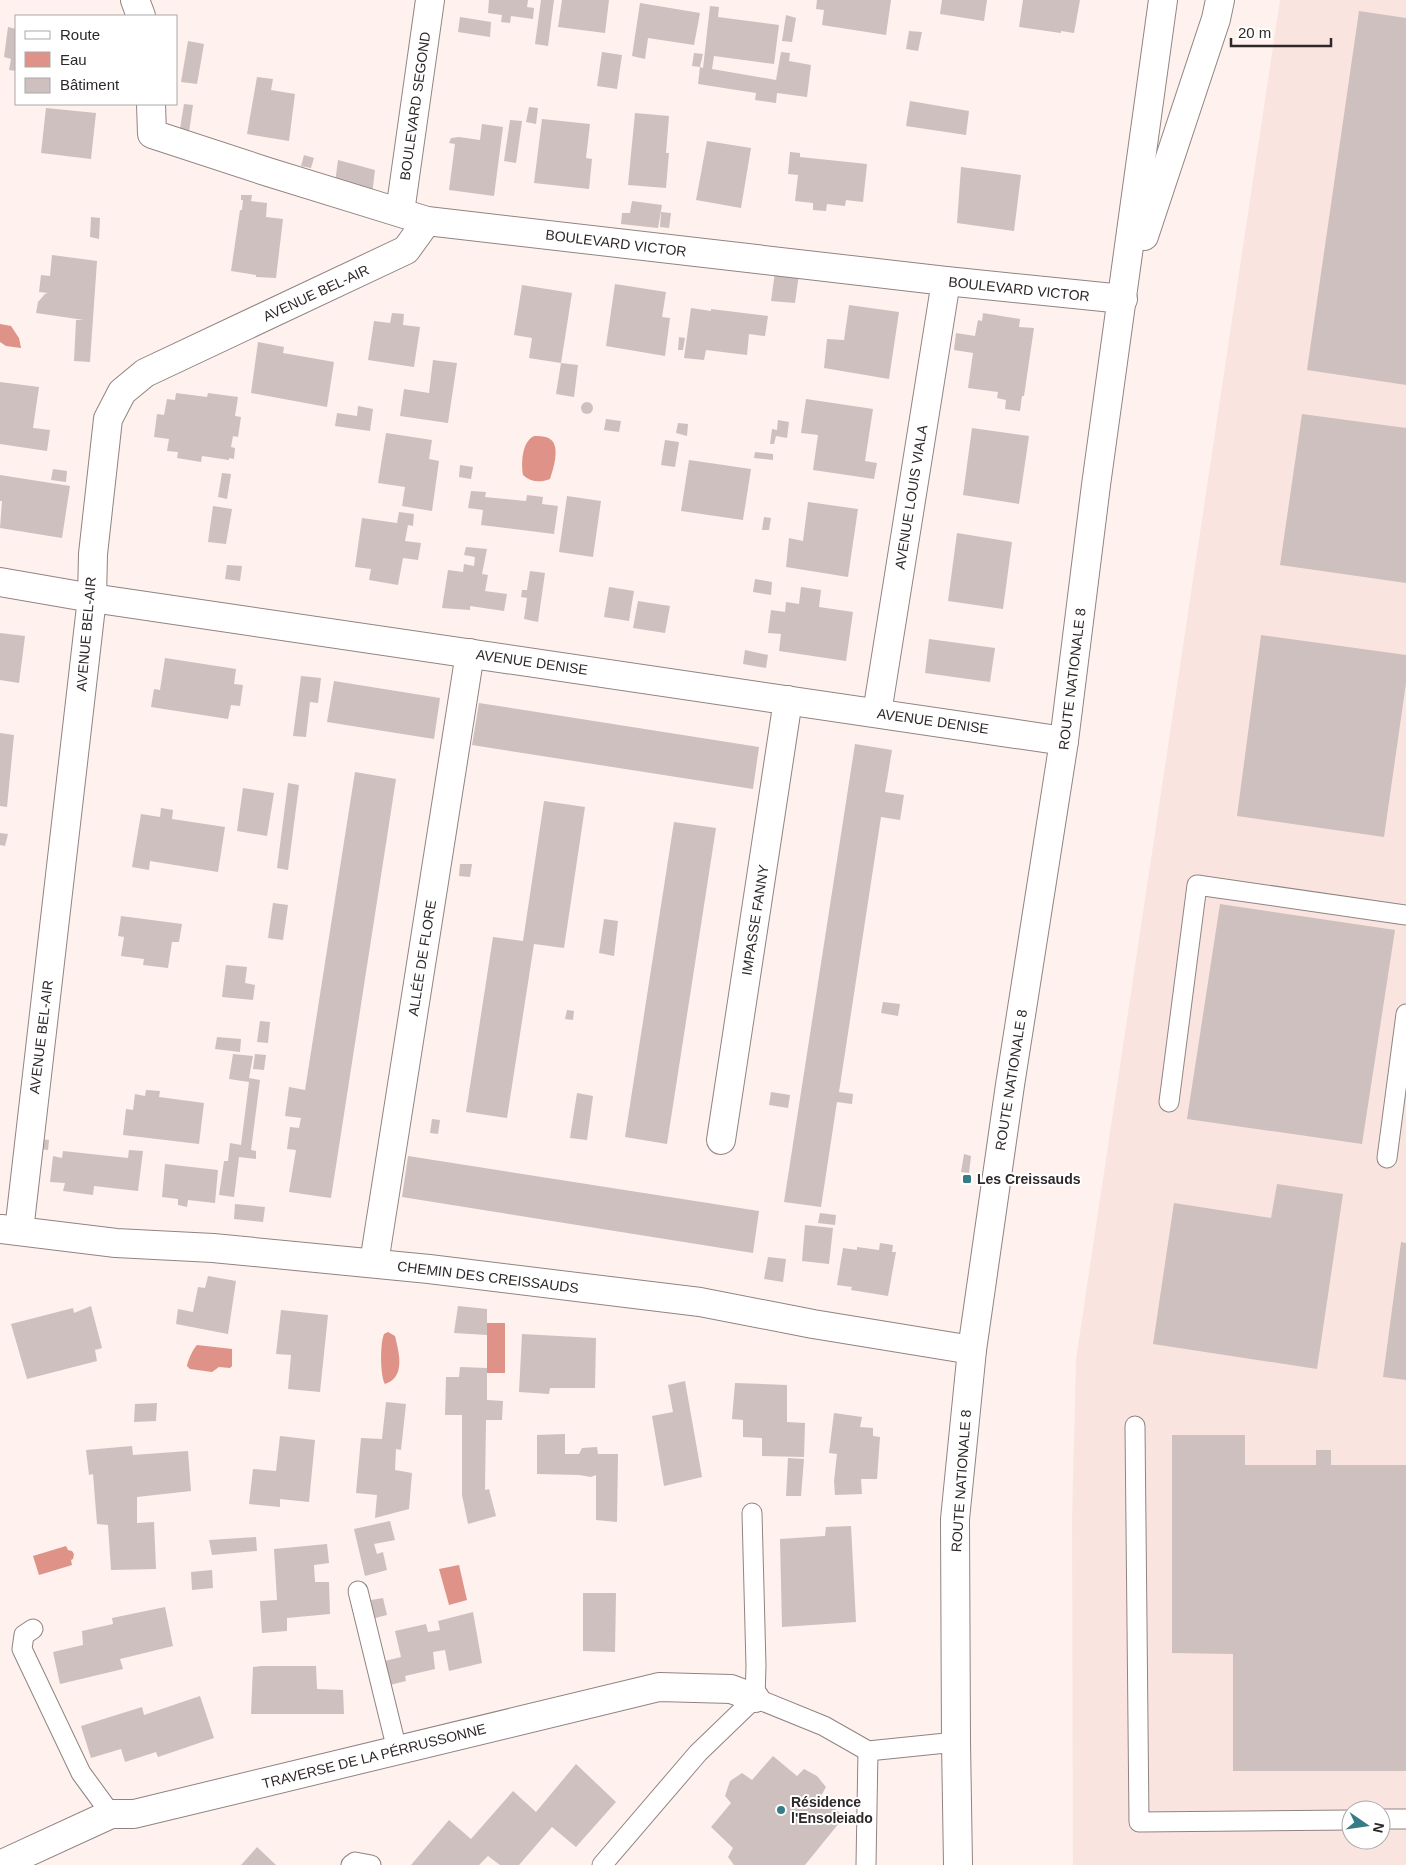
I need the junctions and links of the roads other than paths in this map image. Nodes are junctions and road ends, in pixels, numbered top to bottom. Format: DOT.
graph roads {
  1 [pos="134,0"];
  2 [pos="430,0"];
  3 [pos="1163,0"];
  4 [pos="1220,0"];
  5 [pos="141,15"];
  6 [pos="152,105"];
  7 [pos="400,212"];
  8 [pos="427,221"];
  9 [pos="946,281"];
  10 [pos="1123,299"];
  11 [pos="0,582"];
  12 [pos="92,598"];
  13 [pos="470,653"];
  14 [pos="788,700"];
  15 [pos="877,713"];
  16 [pos="1064,741"];
  17 [pos="1406,915"];
  18 [pos="1406,1014"];
  19 [pos="1169,1102"];
  20 [pos="721,1140"];
  21 [pos="1387,1158"];
  22 [pos="9,1230"];
  23 [pos="374,1263"];
  24 [pos="972,1350"];
  25 [pos="1135,1426"];
  26 [pos="752,1513"];
  27 [pos="358,1591"];
  28 [pos="33,1629"];
  29 [pos="756,1698"];
  30 [pos="956,1742"];
  31 [pos="397,1750"];
  32 [pos="868,1751"];
  33 [pos="111,1814"];
  34 [pos="1391,1819"];
  35 [pos="1406,1819"];
  36 [pos="1341,1820"];
  37 [pos="0,1865"];
  38 [pos="351,1865"];
  39 [pos="371,1865"];
  40 [pos="602,1865"];
  41 [pos="866,1865"];
  42 [pos="958,1865"];
  1 -- 5 [label="street"];
  2 -- 7 [label="street, BOULEVARD SEGOND"];
  3 -- 10 [label="street"];
  4 -- 10 [label="street"];
  6 -- 7 [label="street, BOULEVARD VICTOR"];
  7 -- 8 [label="street, BOULEVARD VICTOR"];
  8 -- 9 [label="street, BOULEVARD VICTOR"];
  8 -- 12 [label="street, AVENUE BEL-AIR"];
  9 -- 10 [label="street, BOULEVARD VICTOR"];
  9 -- 15 [label="street, AVENUE LOUIS VIALA"];
  10 -- 16 [label="street, ROUTE NATIONALE 8"];
  11 -- 12 [label="street, AVENUE DENISE"];
  12 -- 13 [label="street, AVENUE DENISE"];
  12 -- 22 [label="street, AVENUE BEL-AIR"];
  13 -- 14 [label="street, AVENUE DENISE"];
  13 -- 23 [label="street, ALLÉE DE FLORE"];
  14 -- 15 [label="street, AVENUE DENISE"];
  14 -- 20 [label="street, IMPASSE FANNY"];
  15 -- 16 [label="street, AVENUE DENISE"];
  16 -- 24 [label="street, ROUTE NATIONALE 8"];
  17 -- 19 [label="lane"];
  18 -- 21 [label="lane"];
  22 -- 23 [label="street, CHEMIN DES CREISSAUDS"];
  23 -- 24 [label="street, CHEMIN DES CREISSAUDS"];
  24 -- 30 [label="street, ROUTE NATIONALE 8"];
  25 -- 36 [label="lane"];
  26 -- 29 [label="lane"];
  27 -- 31 [label="lane"];
  28 -- 33 [label="lane"];
  29 -- 31 [label="street, TRAVERSE DE LA PÉRRUSSONNE"];
  29 -- 32 [label="lane"];
  29 -- 40 [label="lane"];
  30 -- 32 [label="lane"];
  30 -- 42 [label="street, ROUTE NATIONALE 8"];
  31 -- 33 [label="street, TRAVERSE DE LA PÉRRUSSONNE"];
  32 -- 41 [label="lane"];
  33 -- 37 [label="street, TRAVERSE DE LA PÉRRUSSONNE"];
  34 -- 35 [label="lane"];
  38 -- 39 [label="lane"];
}
